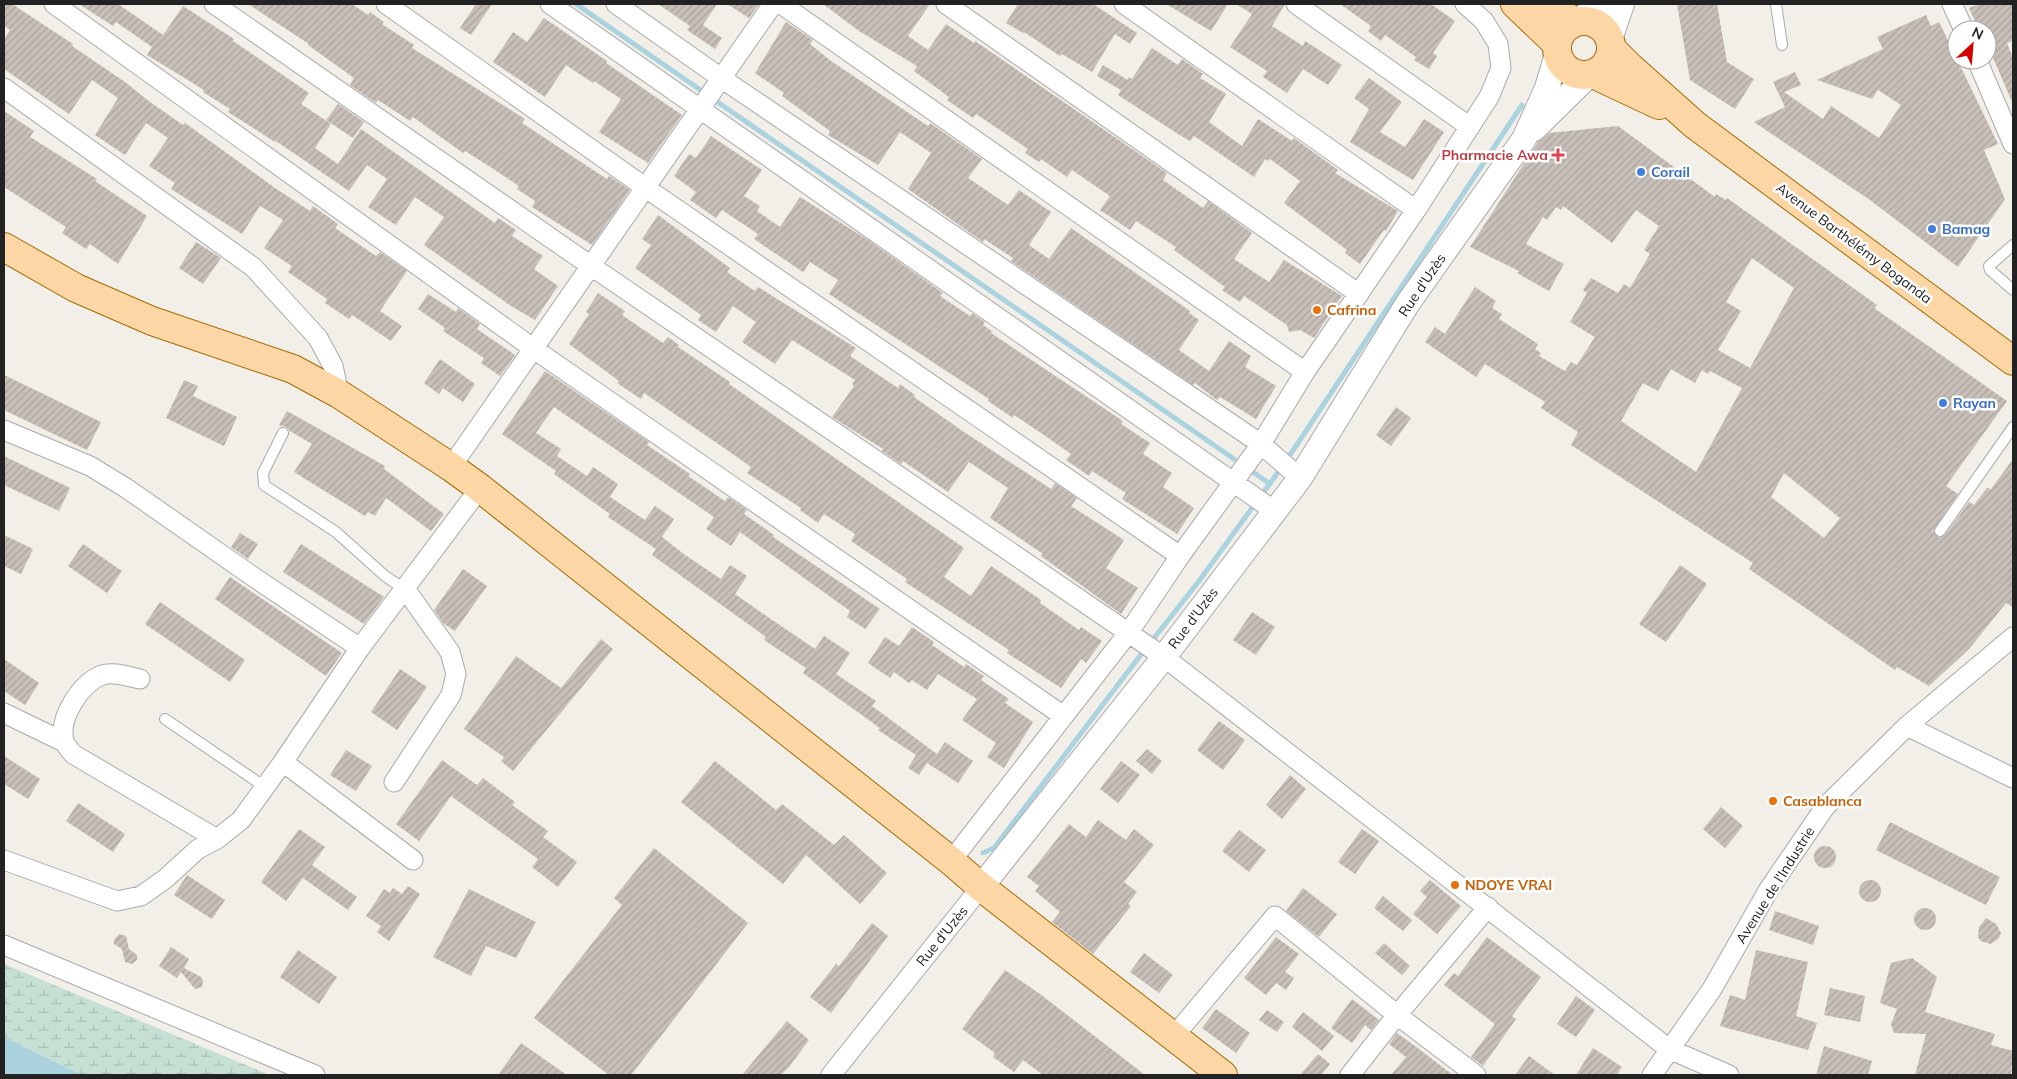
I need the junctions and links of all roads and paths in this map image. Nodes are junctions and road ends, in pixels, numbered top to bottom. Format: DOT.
graph roads {
  1 [pos="54,4"];
  2 [pos="214,4"];
  3 [pos="386,4"];
  4 [pos="550,4"];
  5 [pos="616,4"];
  6 [pos="773,4"];
  7 [pos="781,4"];
  8 [pos="946,4"];
  9 [pos="1124,4"];
  10 [pos="1296,4"];
  11 [pos="1465,4"];
  12 [pos="1515,4"];
  13 [pos="1541,4"];
  14 [pos="1600,4"];
  15 [pos="1622,4"];
  16 [pos="1776,4"];
  17 [pos="1952,4"];
  18 [pos="1959,20"];
  19 [pos="1577,22"];
  20 [pos="1610,43"];
  21 [pos="1782,45"];
  22 [pos="1557,49"];
  23 [pos="1981,70"];
  24 [pos="1590,75"];
  25 [pos="721,78"];
  26 [pos="4,88"];
  27 [pos="700,108"];
  28 [pos="1695,125"];
  29 [pos="1470,127"];
  30 [pos="1524,138"];
  31 [pos="2013,144"];
  32 [pos="646,188"];
  33 [pos="1416,210"];
  34 [pos="2013,245"];
  35 [pos="4,247"];
  36 [pos="591,266"];
  37 [pos="2013,290"];
  38 [pos="1359,294"];
  39 [pos="534,349"];
  40 [pos="2013,361"];
  41 [pos="1305,372"];
  42 [pos="339,394"];
  43 [pos="2013,427"];
  44 [pos="4,430"];
  45 [pos="283,433"];
  46 [pos="1261,444"];
  47 [pos="451,467"];
  48 [pos="1300,478"];
  49 [pos="1234,482"];
  50 [pos="480,488"];
  51 [pos="1273,510"];
  52 [pos="1940,531"];
  53 [pos="1180,556"];
  54 [pos="406,590"];
  55 [pos="1129,632"];
  56 [pos="2013,637"];
  57 [pos="360,648"];
  58 [pos="1164,657"];
  59 [pos="140,679"];
  60 [pos="4,713"];
  61 [pos="1062,714"];
  62 [pos="165,719"];
  63 [pos="1907,726"];
  64 [pos="64,742"];
  65 [pos="283,762"];
  66 [pos="2013,778"];
  67 [pos="394,782"];
  68 [pos="265,787"];
  69 [pos="217,839"];
  70 [pos="4,860"];
  71 [pos="413,860"];
  72 [pos="951,860"];
  73 [pos="981,887"];
  74 [pos="1488,907"];
  75 [pos="4,945"];
  76 [pos="1397,1015"];
  77 [pos="1174,1036"];
  78 [pos="1669,1048"];
  79 [pos="1725,1074"];
  80 [pos="315,1075"];
  81 [pos="831,1075"];
  82 [pos="1223,1075"];
  83 [pos="1350,1075"];
  84 [pos="1476,1075"];
  85 [pos="1652,1075"];
  1 -- 39 [label="street"];
  2 -- 36 [label="street"];
  3 -- 32 [label="street"];
  4 -- 27 [label="street"];
  5 -- 25 [label="street"];
  6 -- 25 [label="street"];
  7 -- 41 [label="street"];
  8 -- 38 [label="street"];
  9 -- 33 [label="street"];
  10 -- 29 [label="street"];
  11 -- 29 [label="street"];
  12 -- 22 [label="main road"];
  13 -- 19 [label="main road"];
  14 -- 19 [label="street"];
  15 -- 20 [label="street"];
  16 -- 21 [label="lane"];
  17 -- 18 [label="street"];
  19 -- 20 [label="main road"];
  19 -- 22 [label="main road"];
  20 -- 24 [label="main road"];
  20 -- 28 [label="main road, Avenue Barthélémy Boganda"];
  22 -- 24 [label="main road"];
  22 -- 30 [label="street, Rue d'Uzès"];
  23 -- 31 [label="street"];
  24 -- 28 [label="main road, Avenue Barthélémy Boganda"];
  24 -- 30 [label="street, Rue d'Uzès"];
  25 -- 27 [label="street"];
  25 -- 46 [label="street"];
  26 -- 42 [label="street"];
  27 -- 32 [label="street"];
  27 -- 49 [label="street"];
  28 -- 40 [label="main road, Avenue Barthélémy Boganda"];
  29 -- 33 [label="street"];
  30 -- 48 [label="street, Rue d'Uzès"];
  32 -- 36 [label="street"];
  32 -- 53 [label="street"];
  33 -- 38 [label="street"];
  34 -- 37 [label="lane"];
  35 -- 42 [label="main road"];
  36 -- 39 [label="street"];
  36 -- 55 [label="street"];
  38 -- 41 [label="street"];
  39 -- 47 [label="street"];
  39 -- 61 [label="street"];
  41 -- 46 [label="street"];
  42 -- 47 [label="main road"];
  43 -- 52 [label="lane"];
  44 -- 57 [label="street"];
  45 -- 54 [label="lane"];
  46 -- 48 [label="street"];
  46 -- 49 [label="street"];
  47 -- 50 [label="main road"];
  48 -- 51 [label="street, Rue d'Uzès"];
  49 -- 51 [label="street"];
  49 -- 53 [label="street"];
  50 -- 54 [label="street"];
  50 -- 72 [label="main road"];
  51 -- 58 [label="street, Rue d'Uzès"];
  53 -- 55 [label="street"];
  54 -- 57 [label="street"];
  54 -- 67 [label="street"];
  55 -- 58 [label="street"];
  55 -- 61 [label="street"];
  56 -- 63 [label="street, Avenue de l'Industrie"];
  57 -- 65 [label="street"];
  58 -- 73 [label="street, Rue d'Uzès"];
  58 -- 74 [label="street"];
  59 -- 64 [label="street"];
  60 -- 64 [label="street"];
  61 -- 72 [label="street"];
  62 -- 68 [label="lane"];
  63 -- 66 [label="street"];
  63 -- 78 [label="street, Avenue de l'Industrie"];
  64 -- 69 [label="street"];
  65 -- 68 [label="street"];
  65 -- 71 [label="street"];
  68 -- 69 [label="street"];
  69 -- 70 [label="street"];
  72 -- 73 [label="main road"];
  73 -- 77 [label="main road"];
  73 -- 81 [label="street, Rue d'Uzès"];
  74 -- 76 [label="street"];
  74 -- 78 [label="street"];
  75 -- 80 [label="street"];
  76 -- 77 [label="street"];
  76 -- 83 [label="street"];
  76 -- 84 [label="street"];
  77 -- 82 [label="main road"];
  78 -- 79 [label="street"];
  78 -- 85 [label="street, Avenue de l'Industrie"];
}
